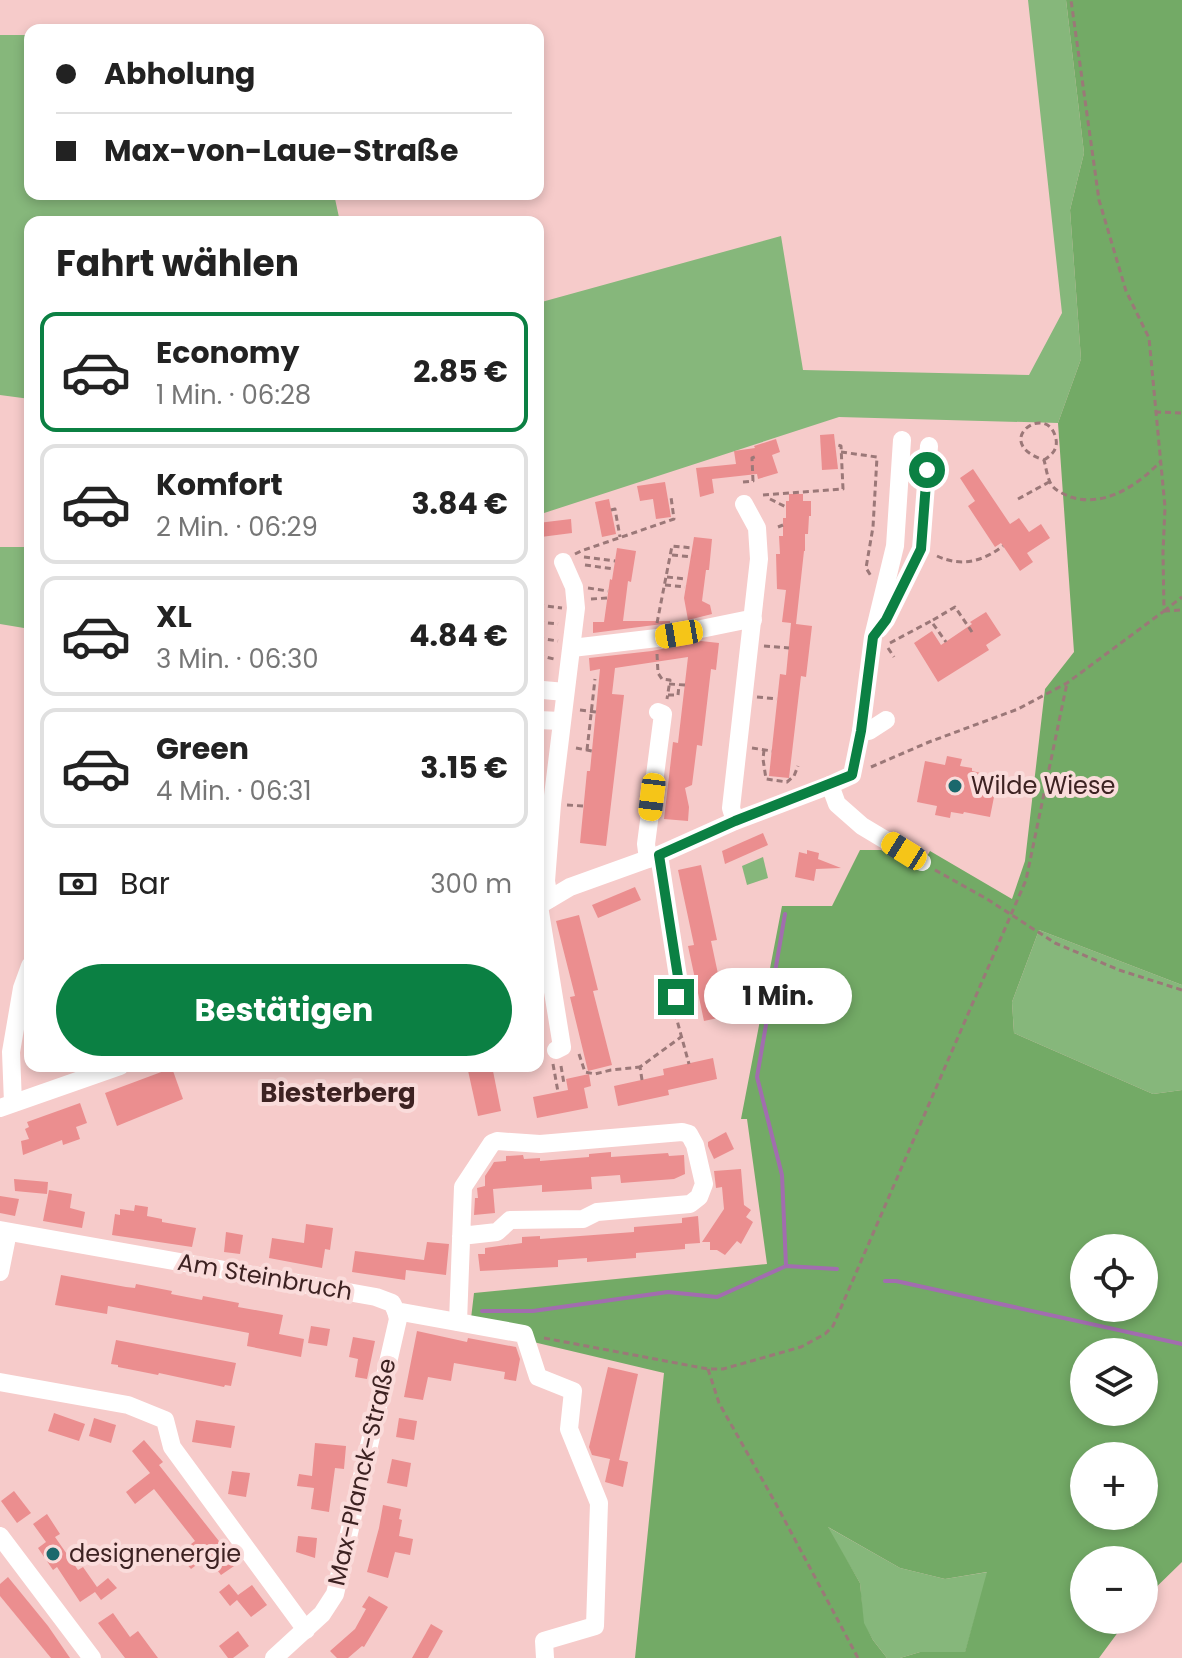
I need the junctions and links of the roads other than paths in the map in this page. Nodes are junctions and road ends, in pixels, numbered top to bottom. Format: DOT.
graph roads {
  1 [pos="902,440"];
  2 [pos="929,446"];
  3 [pos="744,504"];
  4 [pos="563,562"];
  5 [pos="753,620"];
  6 [pos="879,641"];
  7 [pos="566,650"];
  8 [pos="544,691"];
  9 [pos="566,707"];
  10 [pos="660,713"];
  11 [pos="544,717"];
  12 [pos="886,720"];
  13 [pos="861,731"];
  14 [pos="830,785"];
  15 [pos="735,821"];
  16 [pos="653,857"];
  17 [pos="922,862"];
  18 [pos="544,892"];
  19 [pos="544,902"];
  20 [pos="544,917"];
  21 [pos="24,982"];
  22 [pos="676,997"];
  23 [pos="558,1054"];
  24 [pos="101,1072"];
  25 [pos="6,1105"];
  26 [pos="4,1231"];
  27 [pos="461,1236"];
  28 [pos="0,1272"];
  29 [pos="396,1311"];
  30 [pos="458,1322"];
  31 [pos="0,1382"];
  32 [pos="0,1536"];
  33 [pos="306,1630"];
  34 [pos="92,1658"];
  35 [pos="274,1658"];
  36 [pos="545,1658"];
  1 -- 6 [label="street"];
  2 -- 6 [label="street"];
  3 -- 5 [label="street"];
  4 -- 7 [label="street"];
  5 -- 7 [label="street"];
  5 -- 15 [label="street"];
  6 -- 13 [label="street"];
  7 -- 9 [label="street"];
  8 -- 9 [label="street"];
  9 -- 11 [label="street"];
  9 -- 18 [label="street"];
  10 -- 16 [label="street"];
  12 -- 13 [label="street"];
  13 -- 14 [label="street"];
  14 -- 15 [label="street"];
  14 -- 17 [label="street"];
  15 -- 16 [label="street"];
  16 -- 19 [label="street"];
  16 -- 22 [label="street"];
  20 -- 23 [label="street"];
  21 -- 25 [label="street"];
  24 -- 25 [label="street"];
  26 -- 28 [label="street"];
  26 -- 29 [label="street, Am Steinbruch"];
  27 -- 27 [label="street"];
  27 -- 30 [label="street"];
  29 -- 30 [label="street, Am Steinbruch"];
  29 -- 33 [label="street, Max-Planck-Straße"];
  30 -- 36 [label="street, Am Steinbruch"];
  31 -- 33 [label="street"];
  32 -- 34 [label="street"];
  33 -- 35 [label="street, Max-Planck-Straße"];
}
